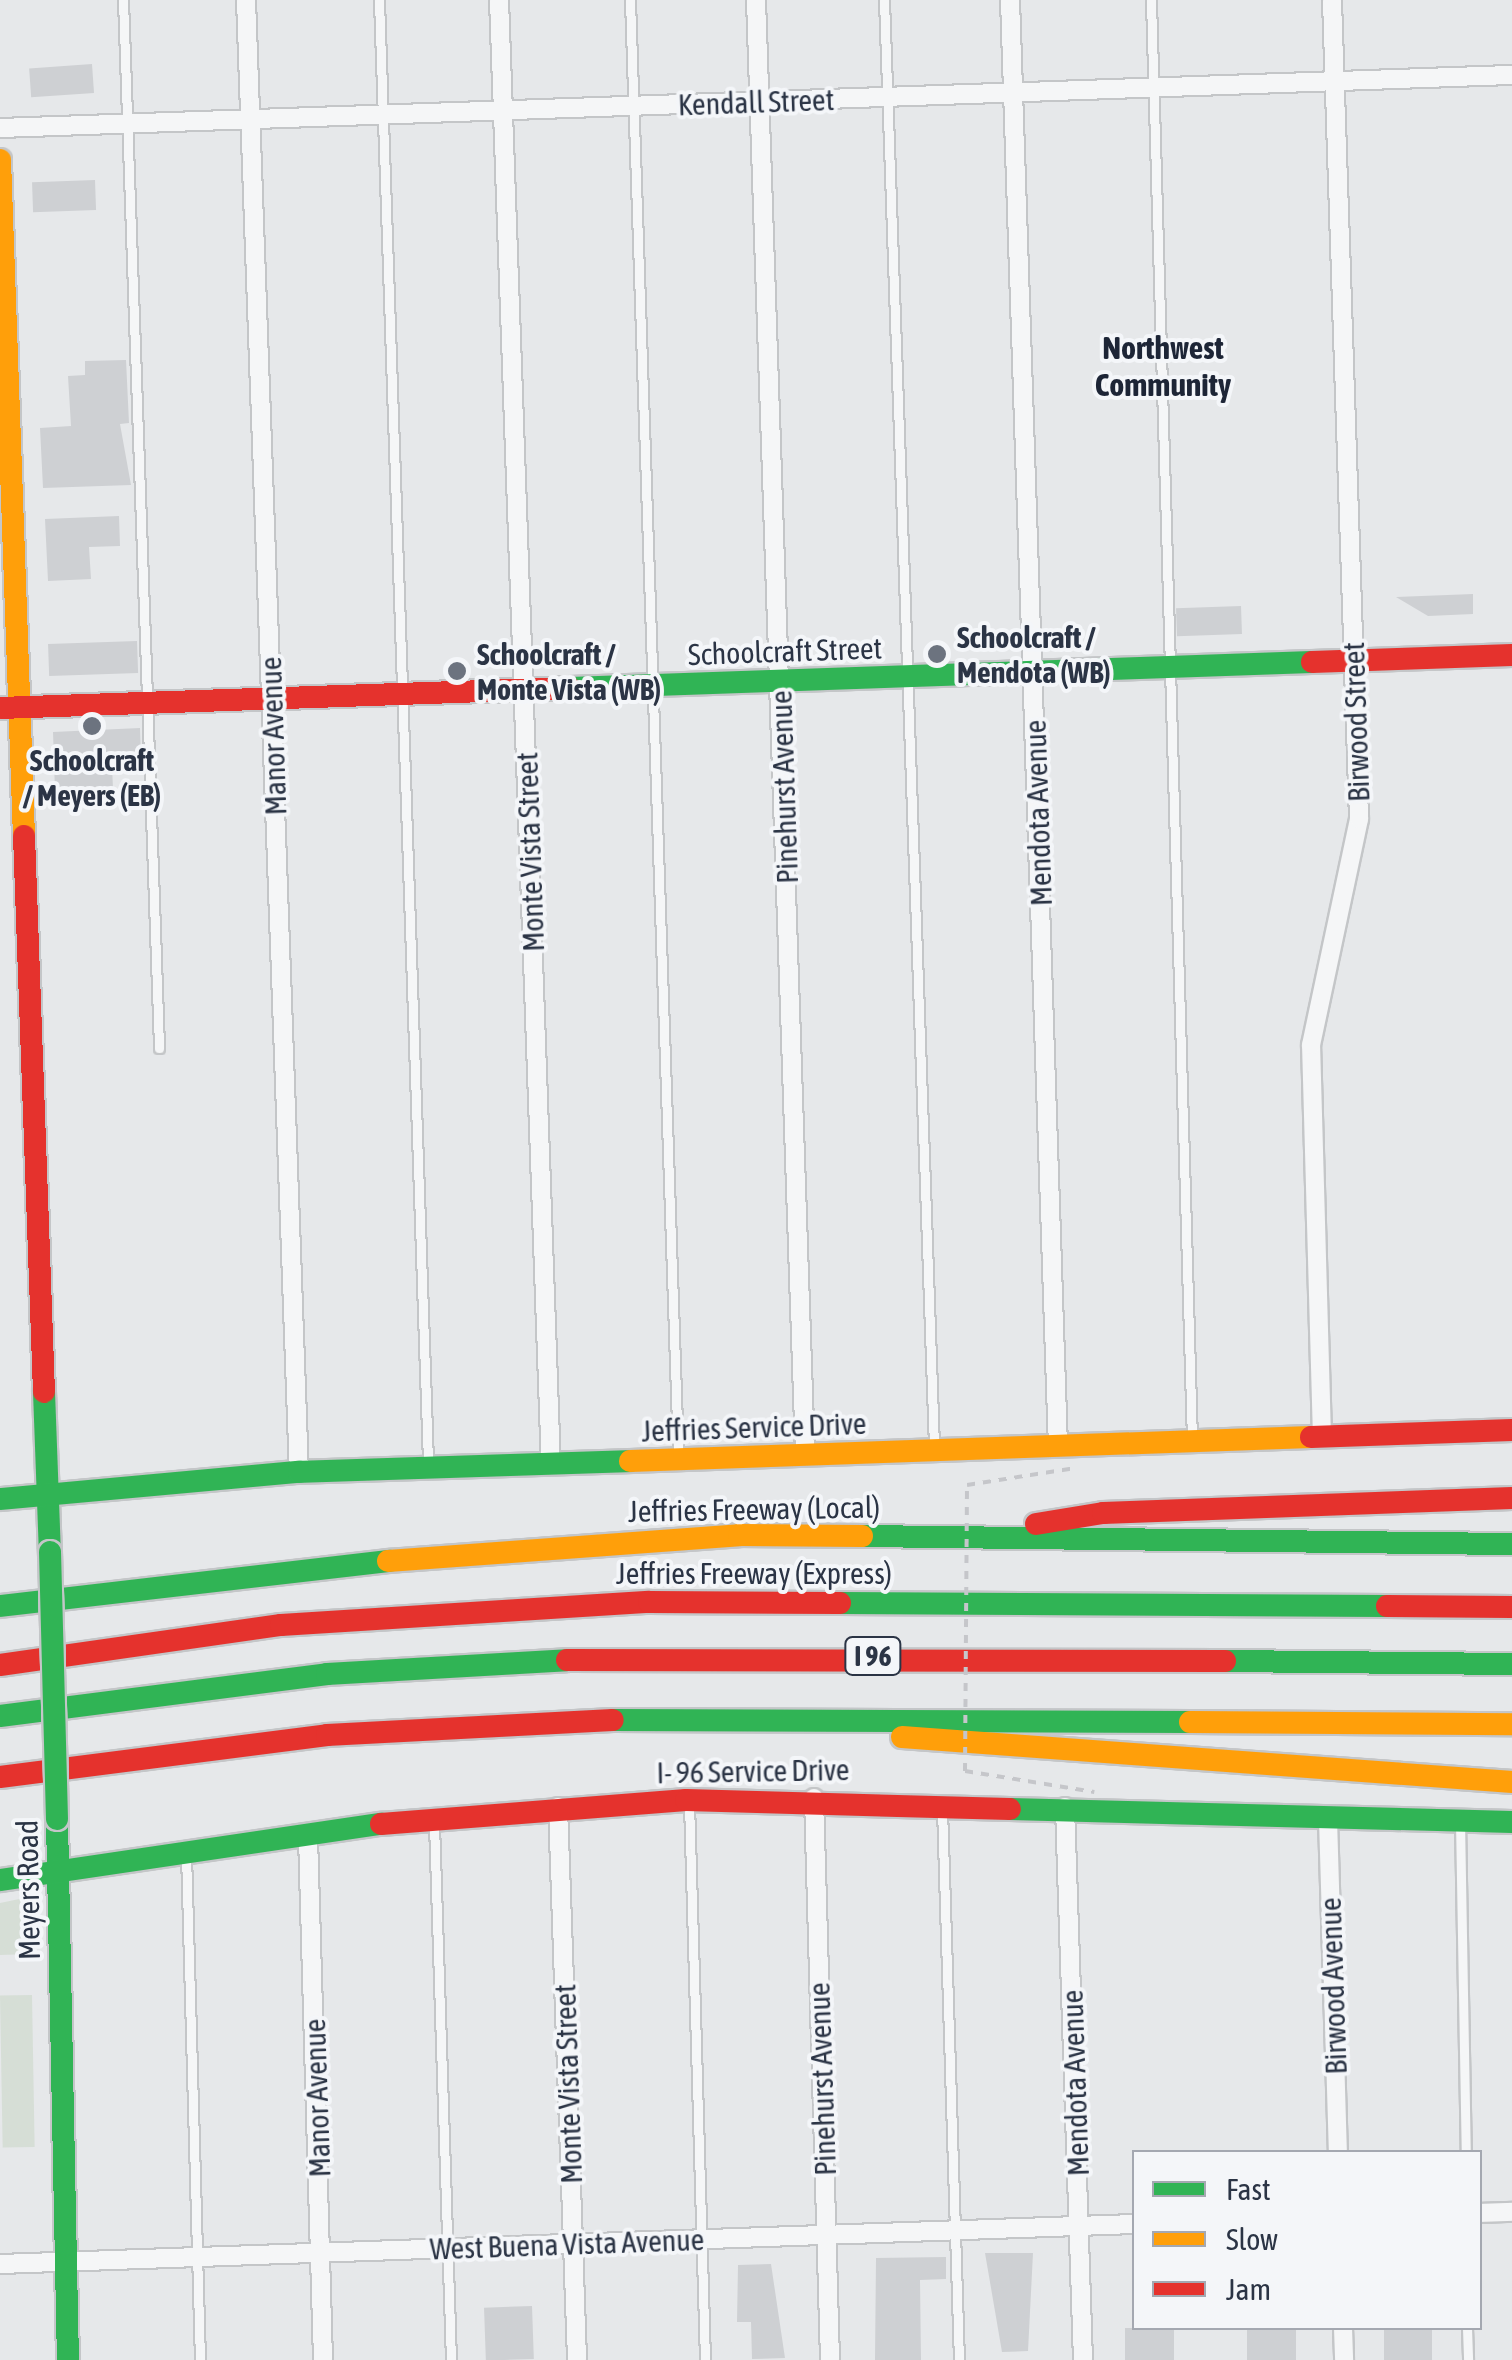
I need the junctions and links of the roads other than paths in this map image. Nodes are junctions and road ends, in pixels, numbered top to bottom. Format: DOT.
graph roads {
  1 [pos="123,0"];
  2 [pos="246,0"];
  3 [pos="379,0"];
  4 [pos="500,0"];
  5 [pos="630,0"];
  6 [pos="756,0"];
  7 [pos="884,0"];
  8 [pos="1010,0"];
  9 [pos="1151,0"];
  10 [pos="1332,0"];
  11 [pos="1512,75"];
  12 [pos="1335,81"];
  13 [pos="1155,88"];
  14 [pos="1013,93"];
  15 [pos="887,97"];
  16 [pos="760,102"];
  17 [pos="634,106"];
  18 [pos="504,110"];
  19 [pos="384,114"];
  20 [pos="250,119"];
  21 [pos="127,124"];
  22 [pos="0,128"];
  23 [pos="0,160"];
  24 [pos="3,323"];
  25 [pos="1512,655"];
  26 [pos="1354,661"];
  27 [pos="1170,667"];
  28 [pos="1034,672"];
  29 [pos="908,676"];
  30 [pos="781,680"];
  31 [pos="654,685"];
  32 [pos="525,690"];
  33 [pos="400,694"];
  34 [pos="272,699"];
  35 [pos="149,703"];
  36 [pos="10,708"];
  37 [pos="159,1048"];
  38 [pos="1512,1430"];
  39 [pos="1322,1437"];
  40 [pos="1192,1441"];
  41 [pos="1058,1446"];
  42 [pos="934,1450"];
  43 [pos="805,1455"];
  44 [pos="678,1459"];
  45 [pos="551,1464"];
  46 [pos="428,1468"];
  47 [pos="299,1472"];
  48 [pos="48,1491"];
  49 [pos="1512,1498"];
  50 [pos="0,1499"];
  51 [pos="955,1537"];
  52 [pos="1512,1544"];
  53 [pos="0,1606"];
  54 [pos="1512,1607"];
  55 [pos="1512,1664"];
  56 [pos="0,1665"];
  57 [pos="0,1716"];
  58 [pos="800,1718"];
  59 [pos="1512,1724"];
  60 [pos="0,1777"];
  61 [pos="1512,1782"];
  62 [pos="814,1798"];
  63 [pos="689,1800"];
  64 [pos="941,1802"];
  65 [pos="558,1807"];
  66 [pos="1065,1807"];
  67 [pos="434,1818"];
  68 [pos="1328,1819"];
  69 [pos="1460,1822"];
  70 [pos="1512,1822"];
  71 [pos="308,1836"];
  72 [pos="186,1853"];
  73 [pos="58,1871"];
  74 [pos="0,1880"];
  75 [pos="1338,2150"];
  76 [pos="1466,2150"];
  77 [pos="1512,2212"];
  78 [pos="1482,2213"];
  79 [pos="1132,2224"];
  80 [pos="1080,2226"];
  81 [pos="956,2230"];
  82 [pos="826,2234"];
  83 [pos="702,2239"];
  84 [pos="574,2244"];
  85 [pos="448,2249"];
  86 [pos="320,2254"];
  87 [pos="197,2257"];
  88 [pos="65,2262"];
  89 [pos="0,2264"];
  90 [pos="1343,2330"];
  91 [pos="1467,2330"];
  92 [pos="68,2360"];
  93 [pos="200,2360"];
  94 [pos="324,2360"];
  95 [pos="452,2360"];
  96 [pos="577,2360"];
  97 [pos="705,2360"];
  98 [pos="830,2360"];
  99 [pos="960,2360"];
  100 [pos="1084,2360"];
  101 [pos="1344,2360"];
  102 [pos="1468,2360"];
  1 -- 21 [label="lane"];
  2 -- 20 [label="street, Manor Avenue"];
  3 -- 19 [label="lane"];
  4 -- 18 [label="street, Monte Vista Street"];
  5 -- 17 [label="lane"];
  6 -- 16 [label="street, Pinehurst Avenue"];
  7 -- 15 [label="lane"];
  8 -- 14 [label="street, Mendota Avenue"];
  9 -- 13 [label="lane"];
  10 -- 12 [label="street, Birwood Street"];
  11 -- 12 [label="street, Kendall Street"];
  12 -- 13 [label="street, Kendall Street"];
  12 -- 26 [label="street, Birwood Street"];
  13 -- 14 [label="street, Kendall Street"];
  13 -- 27 [label="lane"];
  14 -- 15 [label="street, Kendall Street"];
  14 -- 28 [label="street, Mendota Avenue"];
  15 -- 16 [label="street, Kendall Street"];
  15 -- 29 [label="lane"];
  16 -- 17 [label="street, Kendall Street"];
  16 -- 30 [label="street, Pinehurst Avenue"];
  17 -- 18 [label="street, Kendall Street"];
  17 -- 31 [label="lane"];
  18 -- 19 [label="street, Kendall Street"];
  18 -- 32 [label="street, Monte Vista Street"];
  19 -- 20 [label="street, Kendall Street"];
  19 -- 33 [label="lane"];
  20 -- 21 [label="street, Kendall Street"];
  20 -- 34 [label="street, Manor Avenue"];
  21 -- 22 [label="street, Kendall Street"];
  21 -- 35 [label="lane"];
  23 -- 24 [label="main road, Meyers Road"];
  24 -- 36 [label="main road, Meyers Road"];
  25 -- 26 [label="main road, Schoolcraft Street"];
  26 -- 27 [label="main road, Schoolcraft Street"];
  26 -- 39 [label="street, Birwood Street"];
  27 -- 28 [label="main road, Schoolcraft Street"];
  27 -- 40 [label="lane"];
  28 -- 29 [label="main road, Schoolcraft Street"];
  28 -- 41 [label="street, Mendota Avenue"];
  29 -- 30 [label="main road, Schoolcraft Street"];
  29 -- 42 [label="lane"];
  30 -- 31 [label="main road, Schoolcraft Street"];
  30 -- 43 [label="street, Pinehurst Avenue"];
  31 -- 32 [label="main road, Schoolcraft Street"];
  31 -- 44 [label="lane"];
  32 -- 33 [label="main road, Schoolcraft Street"];
  32 -- 45 [label="street, Monte Vista Street"];
  33 -- 34 [label="main road, Schoolcraft Street"];
  33 -- 46 [label="lane"];
  34 -- 35 [label="main road, Schoolcraft Street"];
  34 -- 47 [label="street, Manor Avenue"];
  35 -- 36 [label="main road, Schoolcraft Street"];
  35 -- 37 [label="lane"];
  36 -- 48 [label="main road, Meyers Road"];
  38 -- 39 [label="main road, Jeffries Service Drive"];
  39 -- 40 [label="main road, Jeffries Service Drive"];
  40 -- 41 [label="main road, Jeffries Service Drive"];
  41 -- 42 [label="main road, Jeffries Service Drive"];
  42 -- 43 [label="main road, Jeffries Service Drive"];
  43 -- 44 [label="main road, Jeffries Service Drive"];
  44 -- 45 [label="main road, Jeffries Service Drive"];
  45 -- 46 [label="main road, Jeffries Service Drive"];
  46 -- 47 [label="main road, Jeffries Service Drive"];
  47 -- 48 [label="main road, Jeffries Service Drive"];
  48 -- 50 [label="main road, Jeffries Service Drive"];
  48 -- 73 [label="main road, Meyers Road, bridge"];
  49 -- 51 [label="main road"];
  51 -- 52 [label="main road, Jeffries Freeway (Local)"];
  51 -- 53 [label="main road, Jeffries Freeway (Local)"];
  54 -- 56 [label="main road, Jeffries Freeway (Express) / I 96"];
  55 -- 57 [label="main road, I 96"];
  58 -- 59 [label="main road, I 96"];
  58 -- 60 [label="main road, I 96"];
  58 -- 61 [label="main road"];
  62 -- 63 [label="main road, I- 96 Service Drive"];
  62 -- 64 [label="main road, I- 96 Service Drive"];
  62 -- 82 [label="street, Pinehurst Avenue"];
  63 -- 65 [label="main road, I- 96 Service Drive"];
  63 -- 83 [label="lane"];
  64 -- 66 [label="main road, I- 96 Service Drive"];
  64 -- 81 [label="lane"];
  65 -- 67 [label="main road, I- 96 Service Drive"];
  65 -- 84 [label="street, Monte Vista Street"];
  66 -- 68 [label="main road, I- 96 Service Drive"];
  66 -- 80 [label="street, Mendota Avenue"];
  67 -- 71 [label="main road, I- 96 Service Drive"];
  67 -- 85 [label="lane"];
  68 -- 69 [label="main road, I- 96 Service Drive"];
  68 -- 75 [label="street, Birwood Avenue"];
  69 -- 70 [label="main road, I- 96 Service Drive"];
  69 -- 76 [label="lane"];
  71 -- 72 [label="main road, I- 96 Service Drive"];
  71 -- 86 [label="street, Manor Avenue"];
  72 -- 73 [label="main road, I- 96 Service Drive"];
  72 -- 87 [label="lane"];
  73 -- 74 [label="main road, I- 96 Service Drive"];
  73 -- 88 [label="main road, Meyers Road"];
  77 -- 78 [label="street"];
  79 -- 80 [label="street, West Buena Vista Avenue"];
  80 -- 81 [label="street, West Buena Vista Avenue"];
  80 -- 100 [label="street, Mendota Avenue"];
  81 -- 82 [label="street, West Buena Vista Avenue"];
  81 -- 99 [label="lane"];
  82 -- 83 [label="street, West Buena Vista Avenue"];
  82 -- 98 [label="street, Pinehurst Avenue"];
  83 -- 84 [label="street, West Buena Vista Avenue"];
  83 -- 97 [label="lane"];
  84 -- 85 [label="street, West Buena Vista Avenue"];
  84 -- 96 [label="street, Monte Vista Street"];
  85 -- 86 [label="street, West Buena Vista Avenue"];
  85 -- 95 [label="lane"];
  86 -- 87 [label="street, West Buena Vista Avenue"];
  86 -- 94 [label="street, Manor Avenue"];
  87 -- 88 [label="street, West Buena Vista Avenue"];
  87 -- 93 [label="lane"];
  88 -- 89 [label="street, West Buena Vista Avenue"];
  88 -- 92 [label="main road, Meyers Road"];
  90 -- 101 [label="street"];
  91 -- 102 [label="lane"];
}
